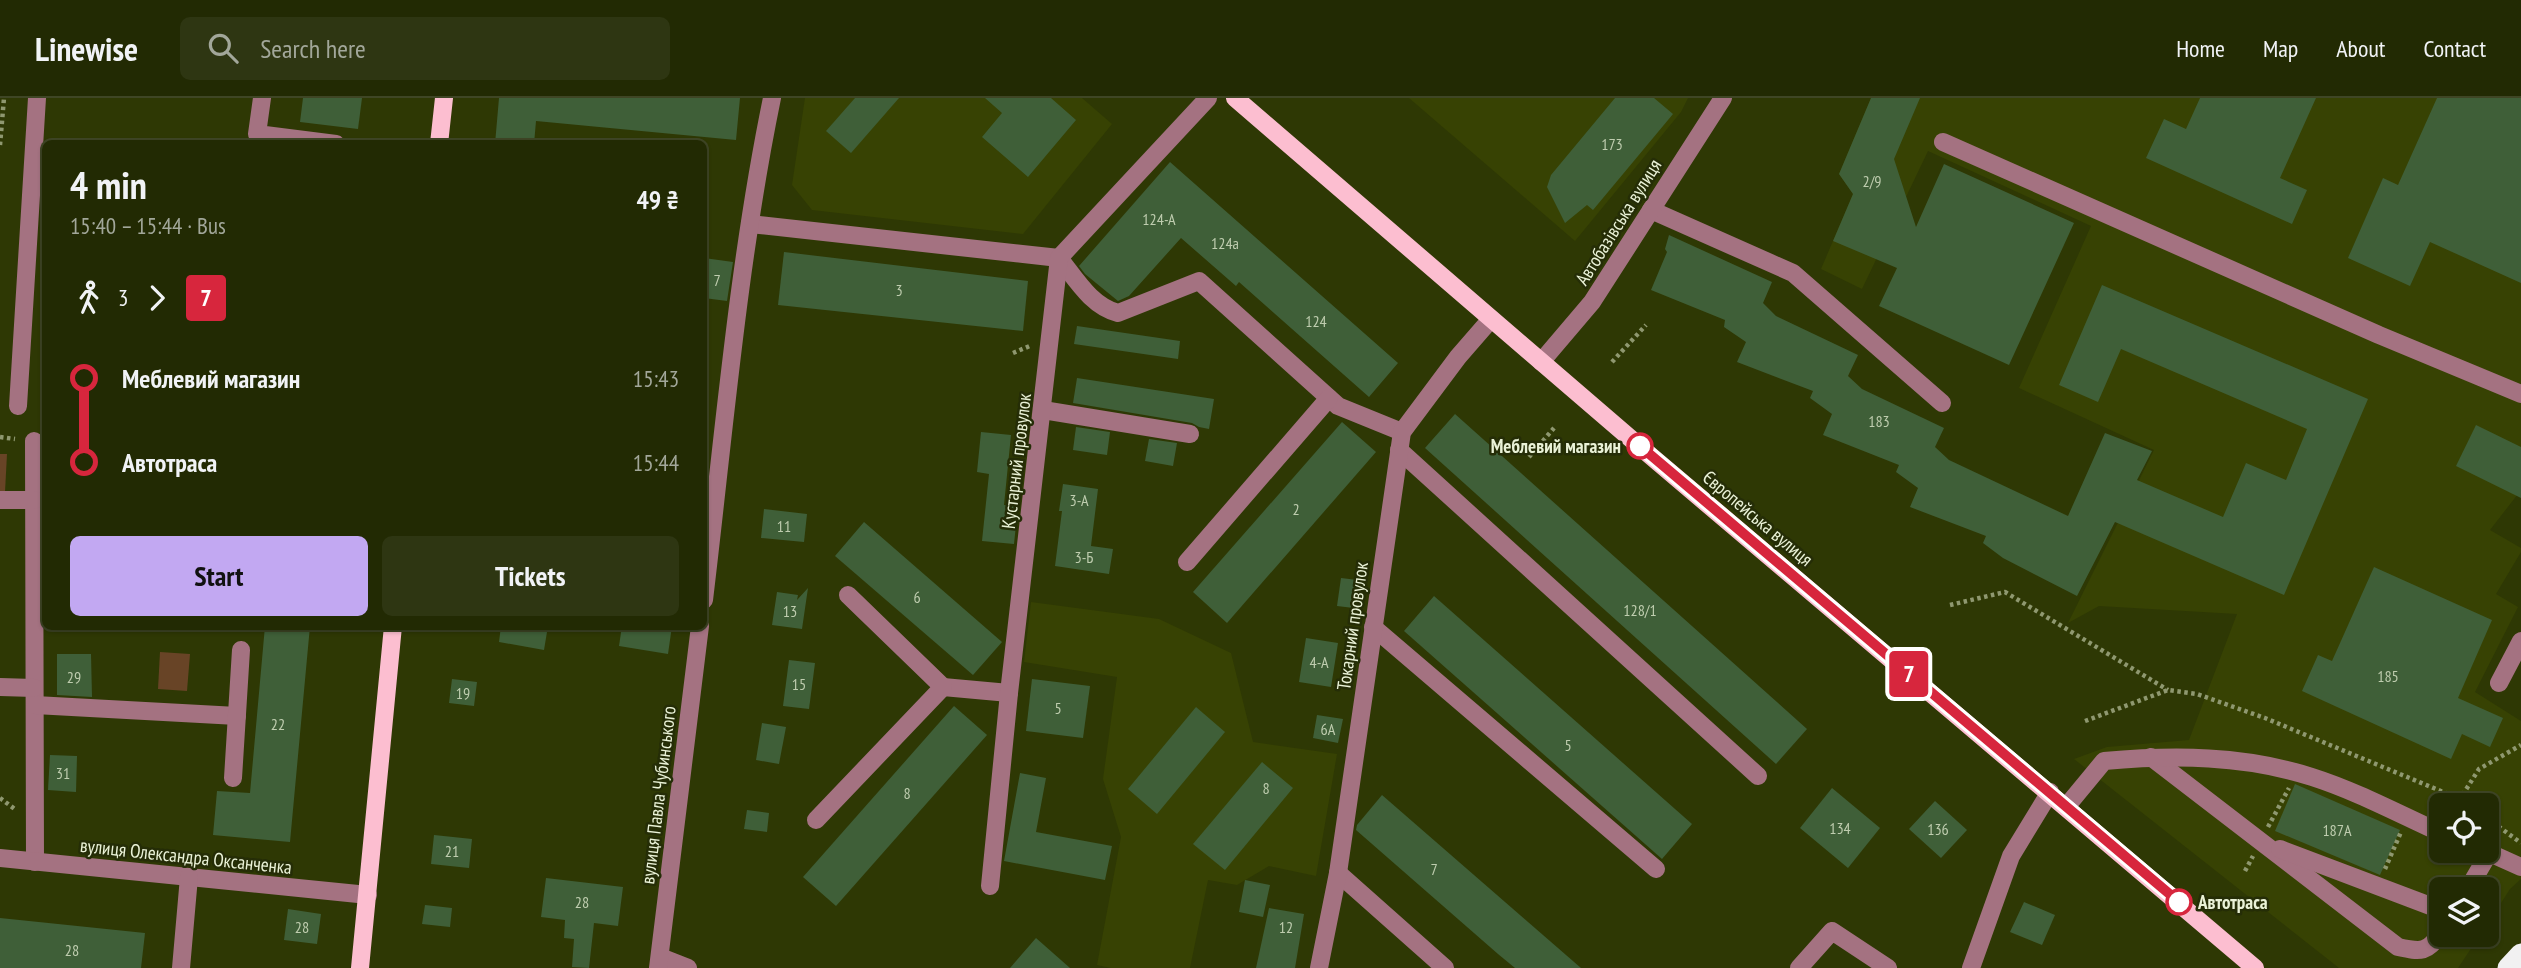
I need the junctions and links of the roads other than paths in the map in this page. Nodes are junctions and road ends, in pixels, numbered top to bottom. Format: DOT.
graph roads {
  1 [pos="37,98"];
  2 [pos="262,98"];
  3 [pos="444,98"];
  4 [pos="772,98"];
  5 [pos="1208,98"];
  6 [pos="1235,98"];
  7 [pos="1723,98"];
  8 [pos="304,140"];
  9 [pos="439,140"];
  10 [pos="1943,142"];
  11 [pos="1651,209"];
  12 [pos="750,224"];
  13 [pos="1059,258"];
  14 [pos="1491,319"];
  15 [pos="1541,362"];
  16 [pos="2521,394"];
  17 [pos="1329,398"];
  18 [pos="1941,403"];
  19 [pos="18,405"];
  20 [pos="1043,410"];
  21 [pos="1190,434"];
  22 [pos="34,441"];
  23 [pos="1400,441"];
  24 [pos="0,500"];
  25 [pos="34,500"];
  26 [pos="1187,562"];
  27 [pos="707,575"];
  28 [pos="848,595"];
  29 [pos="1373,626"];
  30 [pos="393,630"];
  31 [pos="700,630"];
  32 [pos="2521,641"];
  33 [pos="241,650"];
  34 [pos="2499,682"];
  35 [pos="0,687"];
  36 [pos="943,687"];
  37 [pos="1009,693"];
  38 [pos="35,697"];
  39 [pos="237,716"];
  40 [pos="2151,757"];
  41 [pos="1758,776"];
  42 [pos="233,778"];
  43 [pos="2050,793"];
  44 [pos="2066,807"];
  45 [pos="816,820"];
  46 [pos="2429,828"];
  47 [pos="2261,841"];
  48 [pos="0,858"];
  49 [pos="2499,858"];
  50 [pos="35,862"];
  51 [pos="2521,867"];
  52 [pos="1656,869"];
  53 [pos="1338,873"];
  54 [pos="189,877"];
  55 [pos="990,886"];
  56 [pos="368,895"];
  57 [pos="2429,905"];
  58 [pos="2430,947"];
  59 [pos="2521,954"];
  60 [pos="659,962"];
  61 [pos="181,968"];
  62 [pos="360,968"];
  63 [pos="688,968"];
  64 [pos="1319,968"];
  65 [pos="1445,968"];
  66 [pos="1799,968"];
  67 [pos="1888,968"];
  68 [pos="1971,968"];
  69 [pos="2255,968"];
  70 [pos="2508,968"];
  1 -- 19 [label="street"];
  2 -- 8 [label="street"];
  3 -- 9 [label="main road"];
  4 -- 12 [label="street"];
  5 -- 13 [label="street"];
  6 -- 14 [label="main road, Європейська вулиця"];
  7 -- 11 [label="street, Автобазівська вулиця"];
  10 -- 16 [label="street"];
  11 -- 15 [label="street, Автобазівська вулиця"];
  11 -- 18 [label="street"];
  12 -- 13 [label="street"];
  12 -- 27 [label="street"];
  13 -- 17 [label="street"];
  13 -- 20 [label="street, Кустарний провулок"];
  14 -- 15 [label="main road, Європейська вулиця"];
  14 -- 23 [label="street, Токарний провулок"];
  15 -- 43 [label="main road, Європейська вулиця"];
  17 -- 23 [label="street"];
  17 -- 26 [label="street"];
  20 -- 21 [label="street"];
  20 -- 37 [label="street, Кустарний провулок"];
  22 -- 25 [label="street"];
  23 -- 29 [label="street, Токарний провулок"];
  23 -- 41 [label="street"];
  24 -- 25 [label="street"];
  25 -- 38 [label="street"];
  28 -- 36 [label="street"];
  29 -- 52 [label="street"];
  29 -- 53 [label="street, Токарний провулок"];
  30 -- 56 [label="main road"];
  31 -- 60 [label="street, вулиця Павла Чубинського"];
  32 -- 34 [label="street"];
  33 -- 39 [label="street"];
  35 -- 38 [label="street"];
  36 -- 37 [label="street"];
  36 -- 45 [label="street"];
  37 -- 55 [label="street, Кустарний провулок"];
  38 -- 39 [label="street"];
  38 -- 50 [label="street"];
  39 -- 42 [label="street"];
  40 -- 44 [label="street"];
  40 -- 46 [label="street"];
  40 -- 47 [label="street"];
  43 -- 44 [label="main road, Європейська вулиця"];
  43 -- 68 [label="street"];
  44 -- 69 [label="main road, Європейська вулиця"];
  47 -- 57 [label="street"];
  47 -- 58 [label="street"];
  48 -- 50 [label="street, вулиця Олександра Оксанченка"];
  49 -- 51 [label="street"];
  50 -- 54 [label="street, вулиця Олександра Оксанченка"];
  53 -- 64 [label="street, Токарний провулок"];
  53 -- 65 [label="street"];
  54 -- 56 [label="street, вулиця Олександра Оксанченка"];
  54 -- 61 [label="street"];
  56 -- 62 [label="main road"];
  59 -- 70 [label="highway"];
  60 -- 63 [label="street"];
  66 -- 67 [label="street"];
}
